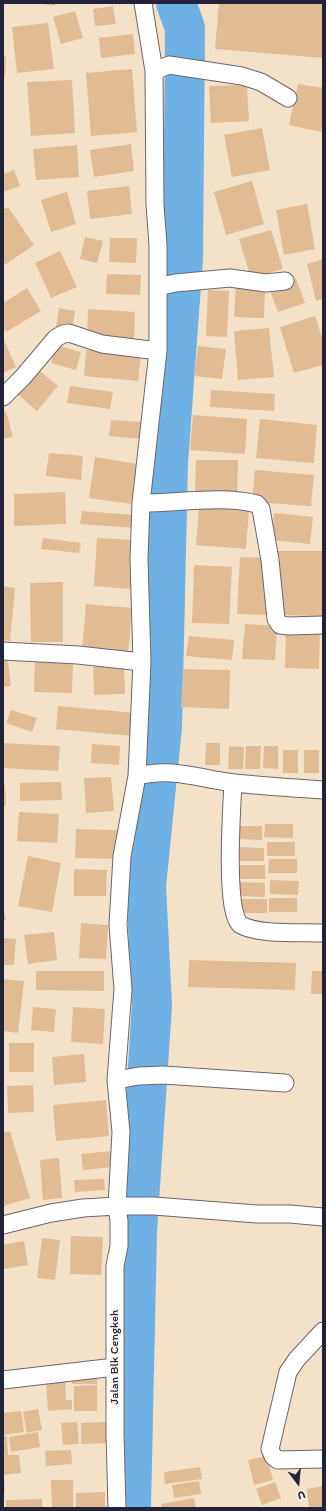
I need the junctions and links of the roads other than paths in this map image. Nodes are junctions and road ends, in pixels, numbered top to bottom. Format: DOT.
graph roads {
  1 [pos="143,3"];
  2 [pos="162,68"];
  3 [pos="288,98"];
  4 [pos="285,281"];
  5 [pos="166,285"];
  6 [pos="158,351"];
  7 [pos="3,397"];
  8 [pos="149,503"];
  9 [pos="323,625"];
  10 [pos="3,651"];
  11 [pos="142,662"];
  12 [pos="141,775"];
  13 [pos="233,783"];
  14 [pos="323,790"];
  15 [pos="323,933"];
  16 [pos="116,1080"];
  17 [pos="285,1083"];
  18 [pos="123,1206"];
  19 [pos="323,1217"];
  20 [pos="3,1225"];
  21 [pos="323,1331"];
  22 [pos="116,1367"];
  23 [pos="3,1380"];
  24 [pos="323,1459"];
  25 [pos="117,1508"];
  1 -- 2 [label="street, Jalan Blk Cengkeh"];
  2 -- 3 [label="street"];
  2 -- 5 [label="street, Jalan Blk Cengkeh"];
  4 -- 5 [label="street"];
  5 -- 6 [label="street, Jalan Blk Cengkeh"];
  6 -- 7 [label="street"];
  6 -- 8 [label="street, Jalan Blk Cengkeh"];
  8 -- 9 [label="street"];
  8 -- 11 [label="street, Jalan Blk Cengkeh"];
  10 -- 11 [label="street"];
  11 -- 12 [label="street, Jalan Blk Cengkeh"];
  12 -- 13 [label="street"];
  12 -- 16 [label="street, Jalan Blk Cengkeh"];
  13 -- 14 [label="street"];
  13 -- 15 [label="street"];
  16 -- 17 [label="street"];
  16 -- 18 [label="street, Jalan Blk Cengkeh"];
  18 -- 19 [label="street"];
  18 -- 20 [label="street"];
  18 -- 22 [label="street, Jalan Blk Cengkeh"];
  21 -- 24 [label="street"];
  22 -- 23 [label="street"];
  22 -- 25 [label="street, Jalan Blk Cengkeh"];
}
